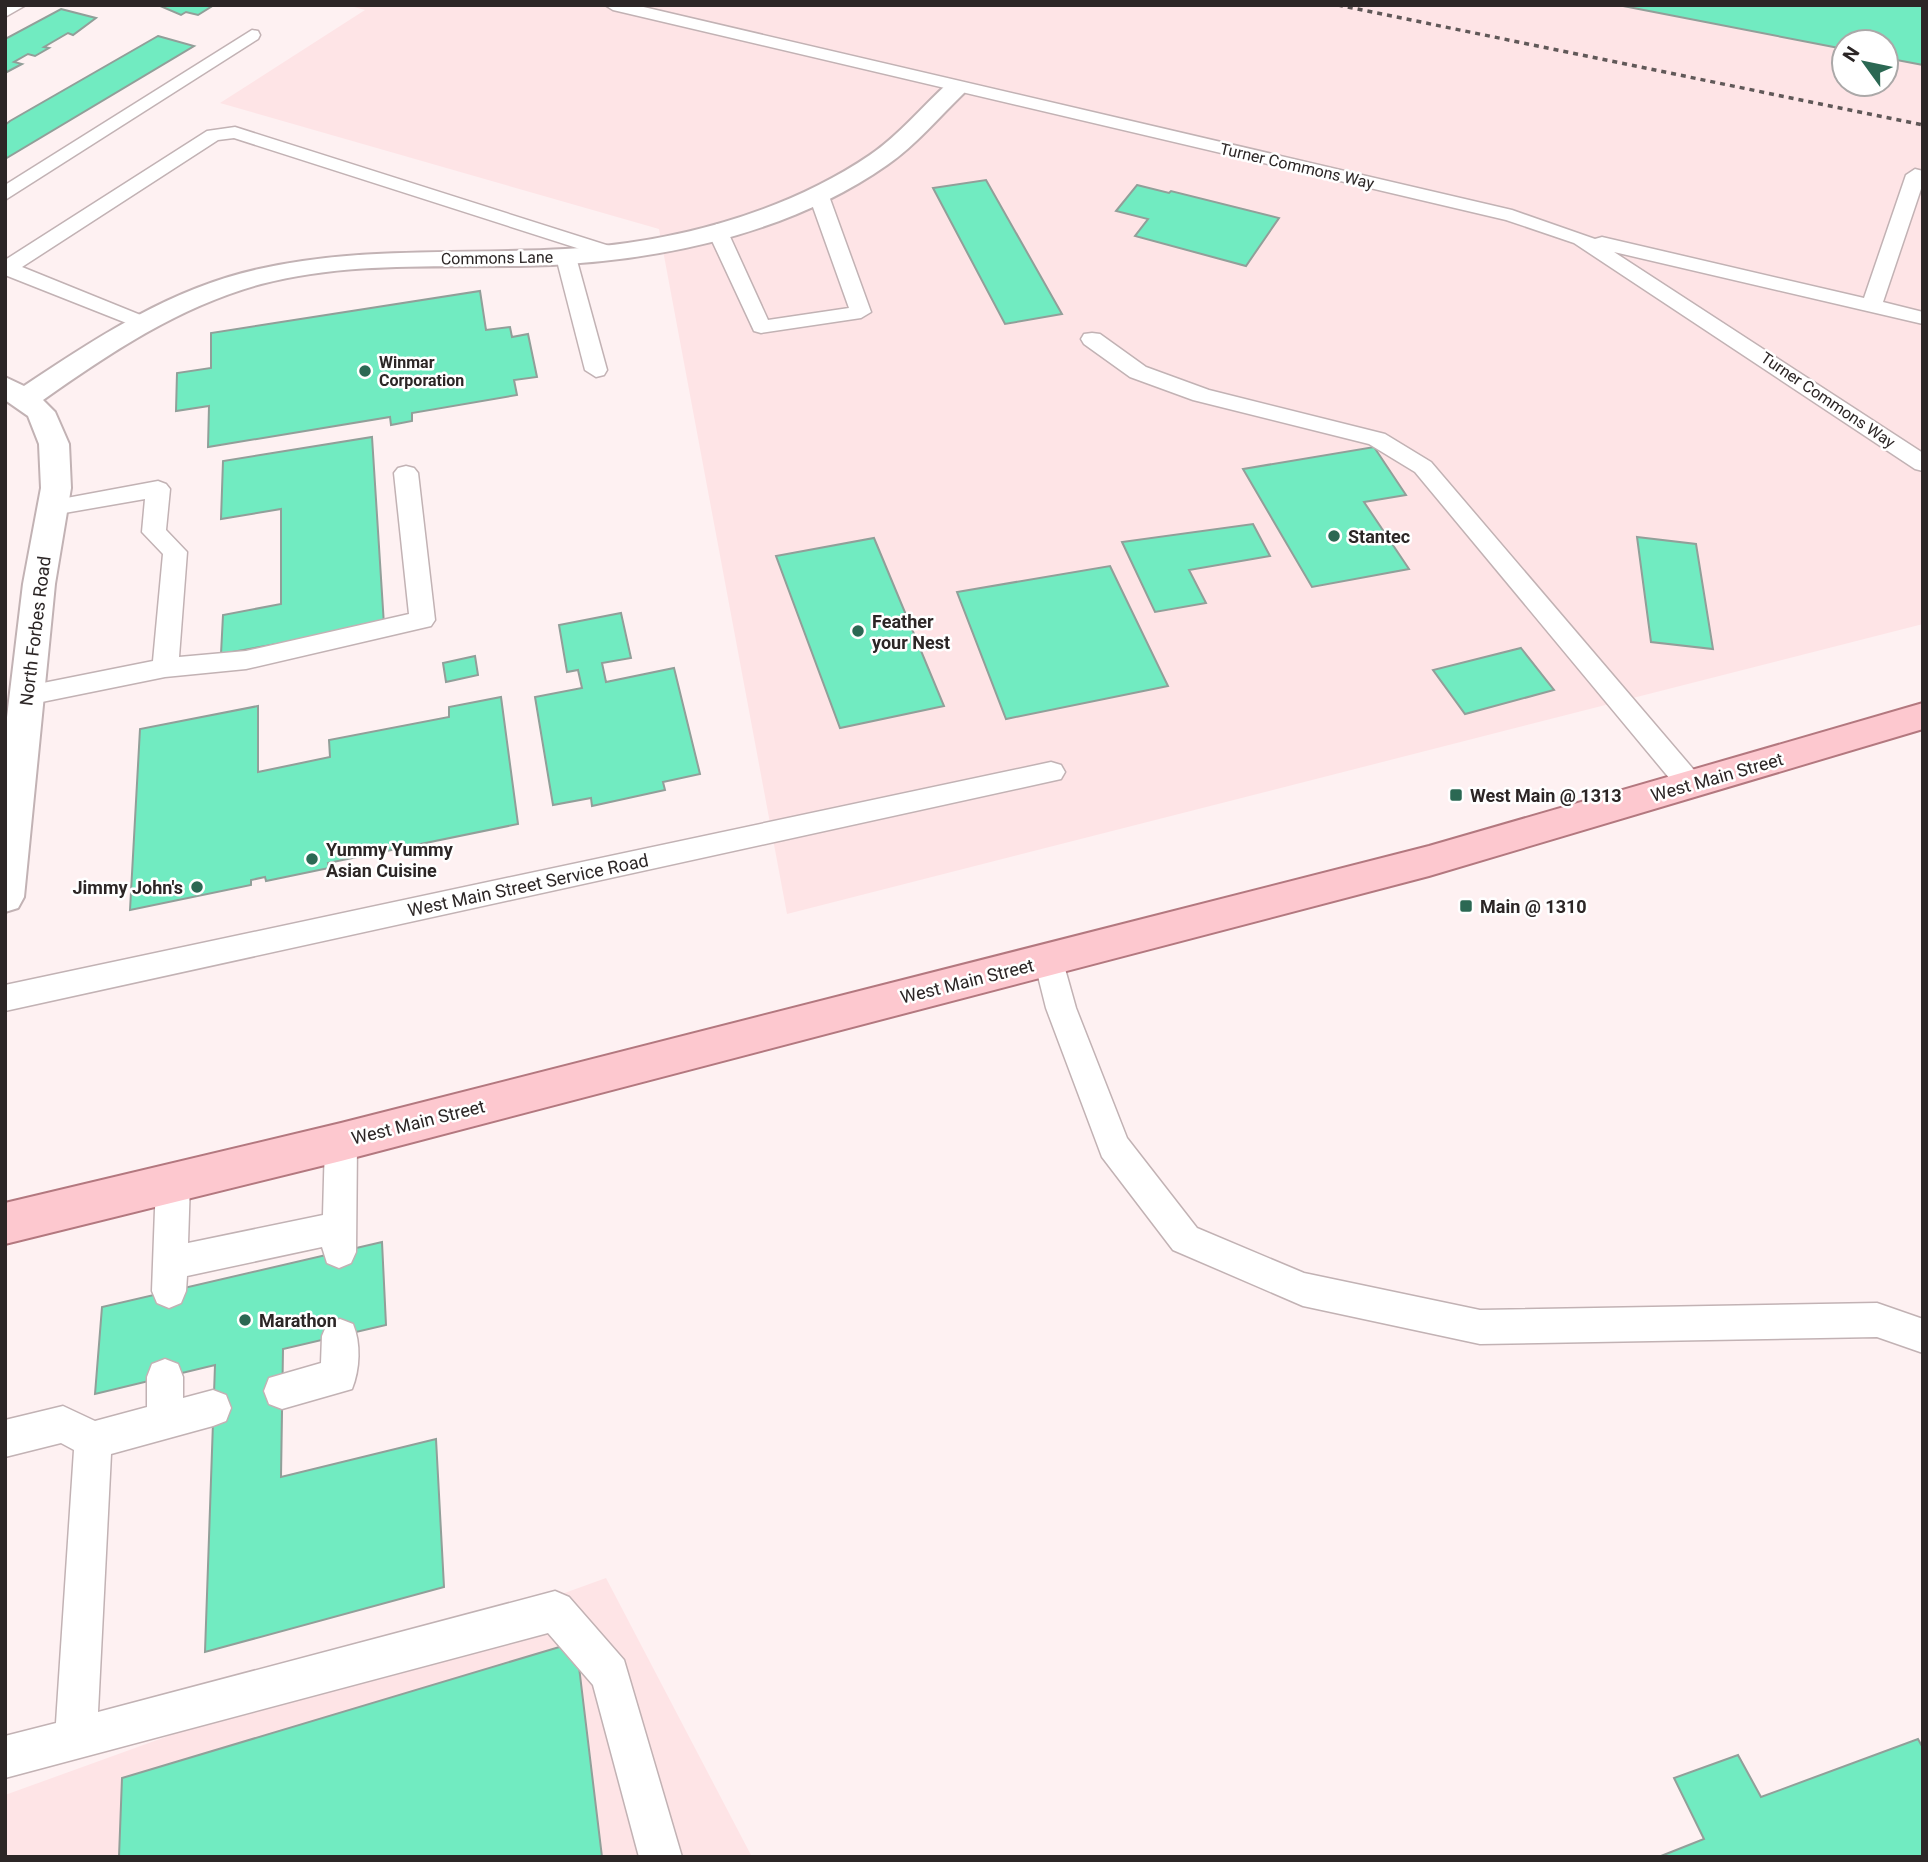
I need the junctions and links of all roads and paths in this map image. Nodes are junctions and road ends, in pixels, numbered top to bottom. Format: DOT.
graph roads {
  1 [pos="18,5"];
  2 [pos="613,5"];
  3 [pos="5,12"];
  4 [pos="252,35"];
  5 [pos="956,88"];
  6 [pos="1923,177"];
  7 [pos="5,194"];
  8 [pos="819,196"];
  9 [pos="717,230"];
  10 [pos="1581,239"];
  11 [pos="612,253"];
  12 [pos="566,257"];
  13 [pos="5,269"];
  14 [pos="1872,305"];
  15 [pos="1923,318"];
  16 [pos="141,323"];
  17 [pos="1092,339"];
  18 [pos="596,370"];
  19 [pos="15,393"];
  20 [pos="1923,464"];
  21 [pos="407,473"];
  22 [pos="53,507"];
  23 [pos="39,584"];
  24 [pos="5,590"];
  25 [pos="165,668"];
  26 [pos="27,695"];
  27 [pos="1923,716"];
  28 [pos="14,741"];
  29 [pos="1051,772"];
  30 [pos="1690,784"];
  31 [pos="6,878"];
  32 [pos="1049,960"];
  33 [pos="5,998"];
  34 [pos="341,1142"];
  35 [pos="173,1182"];
  36 [pos="5,1224"];
  37 [pos="340,1336"];
  38 [pos="1923,1336"];
  39 [pos="166,1377"];
  40 [pos="282,1391"];
  41 [pos="213,1408"];
  42 [pos="165,1421"];
  43 [pos="5,1438"];
  44 [pos="93,1440"];
  45 [pos="76,1738"];
  46 [pos="5,1757"];
  47 [pos="661,1857"];
  1 -- 3 [label="lane"];
  2 -- 5 [label="lane, Turner Commons Way"];
  4 -- 7 [label="lane"];
  5 -- 8 [label="street, Commons Lane"];
  5 -- 10 [label="lane, Turner Commons Way"];
  6 -- 14 [label="lane"];
  8 -- 9 [label="street, Commons Lane"];
  8 -- 9 [label="lane"];
  9 -- 11 [label="street, Commons Lane"];
  10 -- 14 [label="lane"];
  10 -- 20 [label="lane, Turner Commons Way"];
  11 -- 12 [label="street, Commons Lane"];
  11 -- 13 [label="lane"];
  12 -- 16 [label="street, Commons Lane"];
  12 -- 18 [label="lane"];
  13 -- 16 [label="lane"];
  14 -- 15 [label="lane"];
  16 -- 19 [label="street, Commons Lane"];
  17 -- 30 [label="lane"];
  19 -- 22 [label="street, North Forbes Road"];
  21 -- 25 [label="lane"];
  22 -- 23 [label="street, North Forbes Road"];
  22 -- 25 [label="lane"];
  23 -- 24 [label="street"];
  23 -- 26 [label="street, North Forbes Road"];
  25 -- 26 [label="lane"];
  26 -- 28 [label="street, North Forbes Road"];
  27 -- 30 [label="main road, West Main Street"];
  28 -- 31 [label="street, North Forbes Road"];
  29 -- 33 [label="lane, West Main Street Service Road"];
  30 -- 32 [label="main road, West Main Street"];
  32 -- 34 [label="main road, West Main Street"];
  32 -- 38 [label="lane"];
  34 -- 35 [label="main road, West Main Street"];
  34 -- 35 [label="lane"];
  35 -- 36 [label="main road, West Main Street"];
  37 -- 40 [label="lane"];
  39 -- 42 [label="lane"];
  41 -- 42 [label="lane"];
  42 -- 44 [label="lane"];
  43 -- 44 [label="lane"];
  44 -- 45 [label="lane"];
  45 -- 46 [label="lane"];
  45 -- 47 [label="lane"];
}
